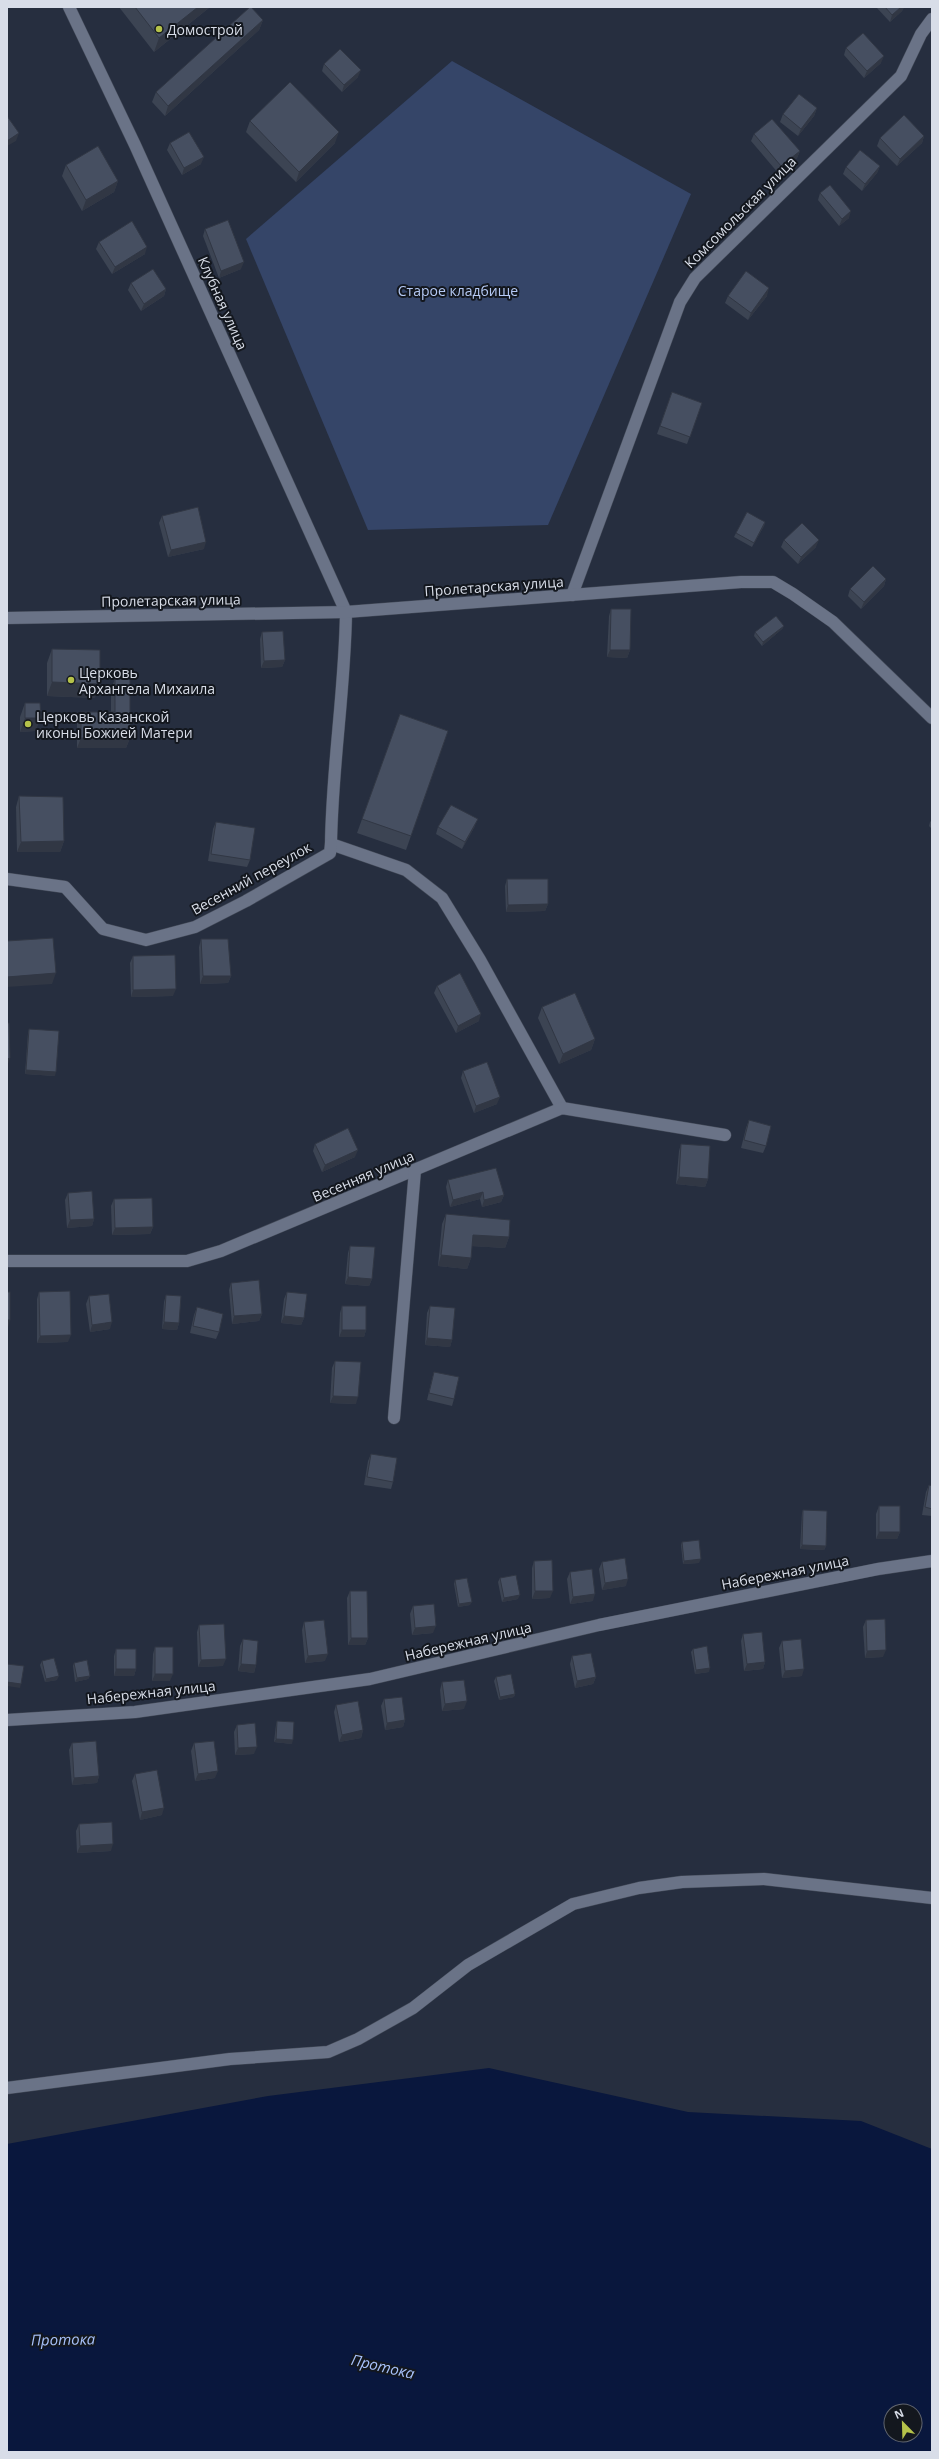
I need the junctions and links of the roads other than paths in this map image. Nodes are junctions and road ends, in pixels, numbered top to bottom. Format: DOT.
graph roads {
  1 [pos="68,7"];
  2 [pos="932,19"];
  3 [pos="572,595"];
  4 [pos="346,612"];
  5 [pos="7,618"];
  6 [pos="932,718"];
  7 [pos="331,844"];
  8 [pos="7,879"];
  9 [pos="562,1108"];
  10 [pos="725,1135"];
  11 [pos="415,1170"];
  12 [pos="7,1261"];
  13 [pos="394,1418"];
  14 [pos="932,1561"];
  15 [pos="7,1720"];
  16 [pos="932,1898"];
  17 [pos="7,2088"];
  1 -- 4 [label="street, Клубная улица"];
  2 -- 3 [label="street, Комсомольская улица"];
  3 -- 4 [label="street, Пролетарская улица"];
  3 -- 6 [label="street, Пролетарская улица"];
  4 -- 5 [label="street, Пролетарская улица"];
  4 -- 7 [label="street, Весенний переулок"];
  7 -- 8 [label="street, Весенний переулок"];
  7 -- 9 [label="street, Весенний переулок"];
  9 -- 10 [label="street"];
  9 -- 11 [label="street, Весенняя улица"];
  11 -- 12 [label="street, Весенняя улица"];
  11 -- 13 [label="street"];
  14 -- 15 [label="street, Набережная улица"];
  16 -- 17 [label="street"];
}
